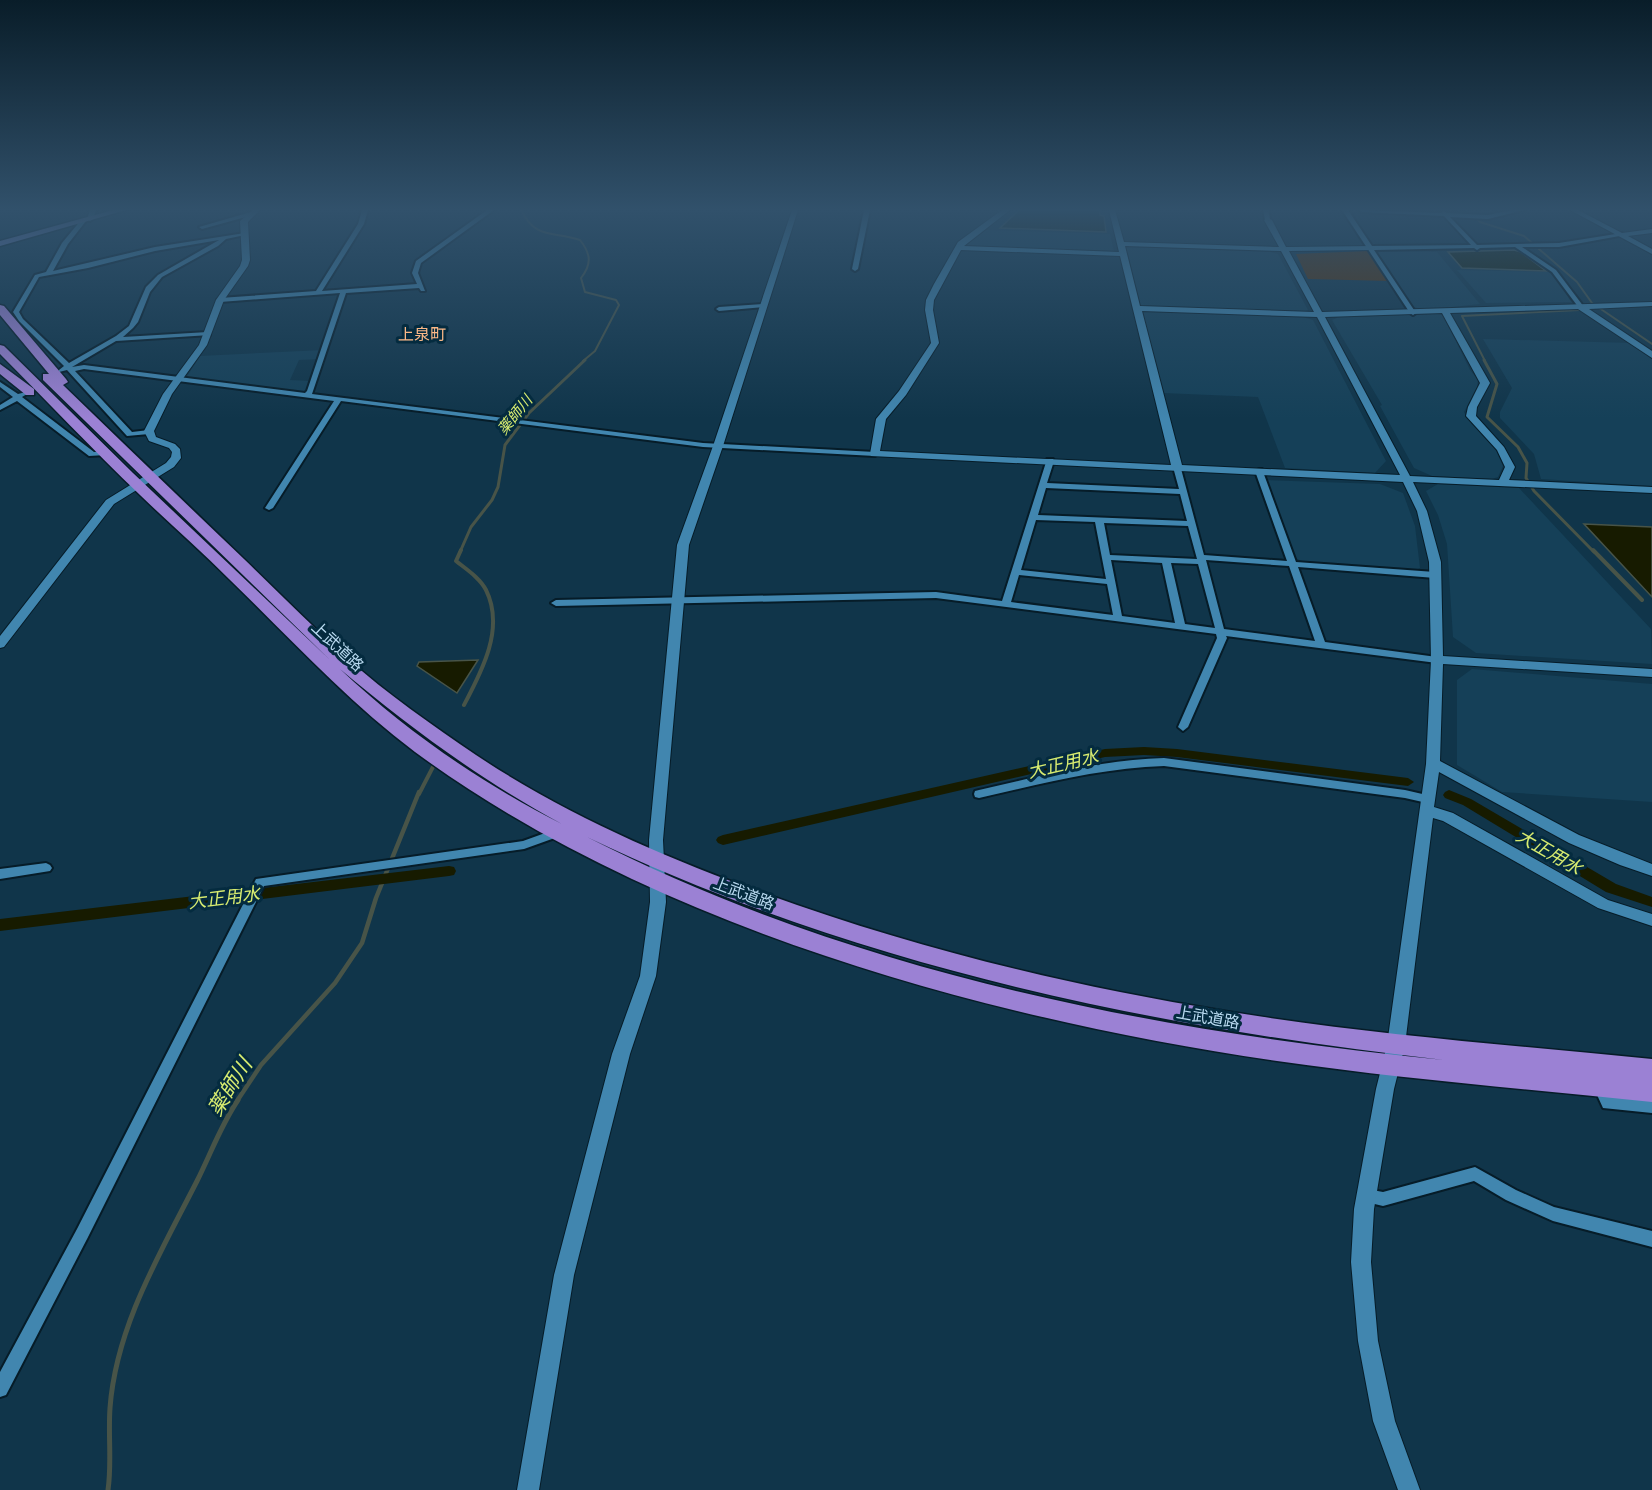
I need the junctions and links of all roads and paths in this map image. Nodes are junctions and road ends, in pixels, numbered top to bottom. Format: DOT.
graph roads {
  1 [pos="34,280"];
  2 [pos="156,280"];
  3 [pos="234,280"];
  4 [pos="326,280"];
  5 [pos="418,280"];
  6 [pos="773,280"];
  7 [pos="941,280"];
  8 [pos="1129,280"];
  9 [pos="1301,280"];
  10 [pos="1391,280"];
  11 [pos="1561,280"];
  12 [pos="344,291"];
  13 [pos="318,293"];
  14 [pos="220,300"];
  15 [pos="1652,304"];
  16 [pos="764,306"];
  17 [pos="1581,306"];
  18 [pos="0,308"];
  19 [pos="1136,308"];
  20 [pos="719,309"];
  21 [pos="1445,312"];
  22 [pos="1413,313"];
  23 [pos="1320,315"];
  24 [pos="0,333"];
  25 [pos="208,334"];
  26 [pos="113,339"];
  27 [pos="0,348"];
  28 [pos="1652,355"];
  29 [pos="0,368"];
  30 [pos="66,369"];
  31 [pos="177,380"];
  32 [pos="0,384"];
  33 [pos="21,395"];
  34 [pos="306,395"];
  35 [pos="338,400"];
  36 [pos="0,408"];
  37 [pos="101,430"];
  38 [pos="149,432"];
  39 [pos="86,434"];
  40 [pos="718,446"];
  41 [pos="106,453"];
  42 [pos="875,454"];
  43 [pos="1050,461"];
  44 [pos="1177,467"];
  45 [pos="1259,471"];
  46 [pos="1406,477"];
  47 [pos="143,481"];
  48 [pos="1503,482"];
  49 [pos="1042,485"];
  50 [pos="1652,490"];
  51 [pos="1183,492"];
  52 [pos="269,508"];
  53 [pos="1033,517"];
  54 [pos="1099,520"];
  55 [pos="1192,524"];
  56 [pos="1106,557"];
  57 [pos="1166,560"];
  58 [pos="1202,560"];
  59 [pos="1293,564"];
  60 [pos="1016,572"];
  61 [pos="1435,575"];
  62 [pos="1111,582"];
  63 [pos="676,601"];
  64 [pos="556,603"];
  65 [pos="1006,604"];
  66 [pos="1118,618"];
  67 [pos="1181,627"];
  68 [pos="1222,632"];
  69 [pos="0,644"];
  70 [pos="1321,644"];
  71 [pos="1437,660"];
  72 [pos="1652,673"];
  73 [pos="1183,727"];
  74 [pos="451,757"];
  75 [pos="1433,764"];
  76 [pos="980,794"];
  77 [pos="1427,805"];
  78 [pos="559,832"];
  79 [pos="46,868"];
  80 [pos="656,869"];
  81 [pos="1652,870"];
  82 [pos="0,874"];
  83 [pos="1652,920"];
  84 [pos="1394,1054"];
  85 [pos="1652,1070"];
  86 [pos="1600,1085"];
  87 [pos="1652,1091"];
  88 [pos="1652,1107"];
  89 [pos="1367,1196"];
  90 [pos="1652,1239"];
  91 [pos="0,1389"];
  92 [pos="528,1490"];
  93 [pos="1409,1490"];
  1 -- 30 [label="street"];
  2 -- 26 [label="street"];
  3 -- 14 [label="street"];
  4 -- 13 [label="street"];
  5 -- 12 [label="street"];
  6 -- 16 [label="street"];
  7 -- 42 [label="street"];
  8 -- 19 [label="street"];
  9 -- 23 [label="street"];
  10 -- 22 [label="street"];
  11 -- 17 [label="street"];
  12 -- 13 [label="street"];
  12 -- 34 [label="street"];
  13 -- 14 [label="street"];
  14 -- 25 [label="street"];
  15 -- 17 [label="street"];
  16 -- 20 [label="street"];
  16 -- 40 [label="street"];
  17 -- 21 [label="street"];
  17 -- 28 [label="street"];
  18 -- 37 [label="highway"];
  19 -- 23 [label="street"];
  19 -- 44 [label="street"];
  21 -- 22 [label="street"];
  21 -- 48 [label="street"];
  22 -- 23 [label="street"];
  23 -- 46 [label="street"];
  24 -- 37 [label="highway, 上武道路"];
  25 -- 26 [label="street"];
  25 -- 31 [label="street"];
  26 -- 30 [label="street"];
  27 -- 39 [label="highway, 上武道路"];
  29 -- 39 [label="highway"];
  30 -- 31 [label="street"];
  30 -- 38 [label="street"];
  31 -- 34 [label="street"];
  31 -- 38 [label="street"];
  32 -- 33 [label="street"];
  33 -- 36 [label="street"];
  33 -- 41 [label="street"];
  34 -- 35 [label="street"];
  35 -- 40 [label="street"];
  35 -- 52 [label="street"];
  37 -- 47 [label="highway, 上武道路"];
  38 -- 47 [label="street"];
  39 -- 41 [label="highway, 上武道路"];
  40 -- 42 [label="street"];
  40 -- 63 [label="street"];
  41 -- 47 [label="highway, 上武道路"];
  42 -- 43 [label="street"];
  43 -- 44 [label="street"];
  43 -- 49 [label="street"];
  44 -- 45 [label="street"];
  44 -- 51 [label="street"];
  45 -- 46 [label="street"];
  45 -- 59 [label="street"];
  46 -- 48 [label="street"];
  46 -- 61 [label="street"];
  47 -- 69 [label="street"];
  47 -- 74 [label="highway, 上武道路"];
  48 -- 50 [label="street"];
  49 -- 51 [label="street"];
  49 -- 53 [label="street"];
  51 -- 55 [label="street"];
  53 -- 54 [label="street"];
  53 -- 60 [label="street"];
  54 -- 55 [label="street"];
  54 -- 56 [label="street"];
  55 -- 58 [label="street"];
  56 -- 57 [label="street"];
  56 -- 62 [label="street"];
  57 -- 58 [label="street"];
  57 -- 67 [label="street"];
  58 -- 59 [label="street"];
  58 -- 68 [label="street"];
  59 -- 61 [label="street"];
  59 -- 70 [label="street"];
  60 -- 62 [label="street"];
  60 -- 65 [label="street"];
  61 -- 71 [label="street"];
  62 -- 66 [label="street"];
  63 -- 64 [label="street"];
  63 -- 65 [label="street"];
  63 -- 80 [label="street"];
  65 -- 66 [label="street"];
  66 -- 67 [label="street"];
  67 -- 68 [label="street"];
  68 -- 70 [label="street"];
  68 -- 73 [label="street"];
  70 -- 71 [label="street"];
  71 -- 72 [label="street"];
  71 -- 75 [label="street"];
  74 -- 78 [label="highway, 上武道路"];
  74 -- 80 [label="highway, 上武道路"];
  75 -- 77 [label="street"];
  75 -- 81 [label="street"];
  76 -- 77 [label="street"];
  77 -- 83 [label="street"];
  77 -- 84 [label="street"];
  78 -- 80 [label="highway, 上武道路"];
  78 -- 91 [label="street"];
  79 -- 82 [label="street"];
  80 -- 84 [label="highway, 上武道路"];
  80 -- 92 [label="street"];
  84 -- 85 [label="highway, 上武道路"];
  84 -- 86 [label="highway, 上武道路"];
  84 -- 89 [label="street"];
  86 -- 87 [label="highway, 上武道路"];
  86 -- 88 [label="street"];
  89 -- 90 [label="street"];
  89 -- 93 [label="street"];
}
